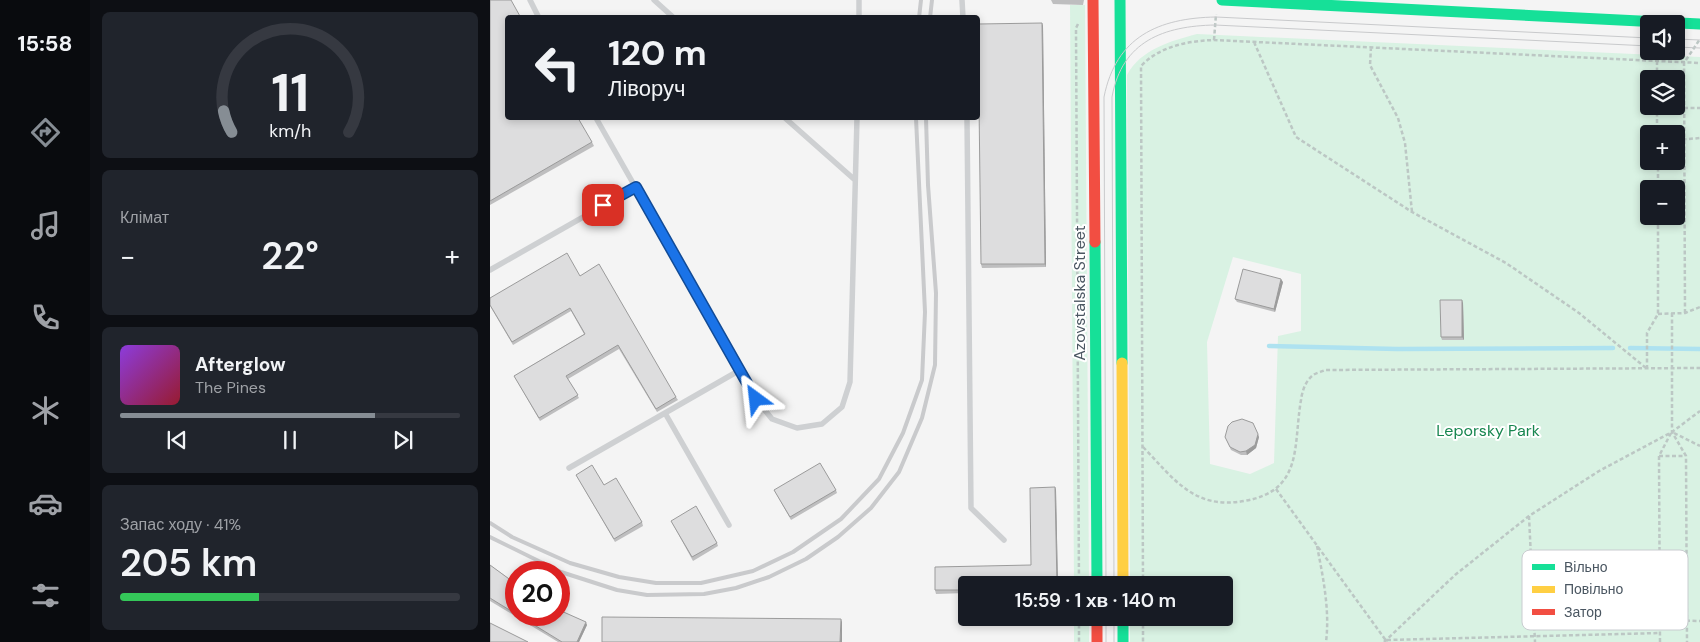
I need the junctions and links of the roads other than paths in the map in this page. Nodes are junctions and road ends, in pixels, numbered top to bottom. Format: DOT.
graph roads {
  1 [pos="530,0"];
  2 [pos="654,0"];
  3 [pos="859,0"];
  4 [pos="962,0"];
  5 [pos="1093,0"];
  6 [pos="1120,0"];
  7 [pos="1219,4"];
  8 [pos="538,15"];
  9 [pos="671,15"];
  10 [pos="859,15"];
  11 [pos="963,15"];
  12 [pos="1700,24"];
  13 [pos="597,120"];
  14 [pos="787,120"];
  15 [pos="856,120"];
  16 [pos="967,120"];
  17 [pos="855,180"];
  18 [pos="636,187"];
  19 [pos="490,270"];
  20 [pos="740,370"];
  21 [pos="665,413"];
  22 [pos="569,468"];
  23 [pos="729,524"];
  24 [pos="1004,540"];
  25 [pos="1096,576"];
  26 [pos="1123,576"];
  27 [pos="1097,626"];
  28 [pos="1123,626"];
  29 [pos="1097,642"];
  30 [pos="1123,642"];
  1 -- 8 [label="lane"];
  2 -- 9 [label="lane"];
  3 -- 10 [label="lane"];
  4 -- 11 [label="lane"];
  5 -- 25 [label="street, Azovstalska Street"];
  6 -- 26 [label="street"];
  7 -- 12 [label="street"];
  13 -- 18 [label="lane"];
  14 -- 17 [label="lane"];
  15 -- 17 [label="lane"];
  16 -- 24 [label="lane"];
  17 -- 20 [label="lane"];
  18 -- 19 [label="lane"];
  18 -- 20 [label="lane"];
  20 -- 21 [label="lane"];
  21 -- 22 [label="lane"];
  21 -- 23 [label="lane"];
  27 -- 29 [label="street"];
  28 -- 30 [label="street"];
}
